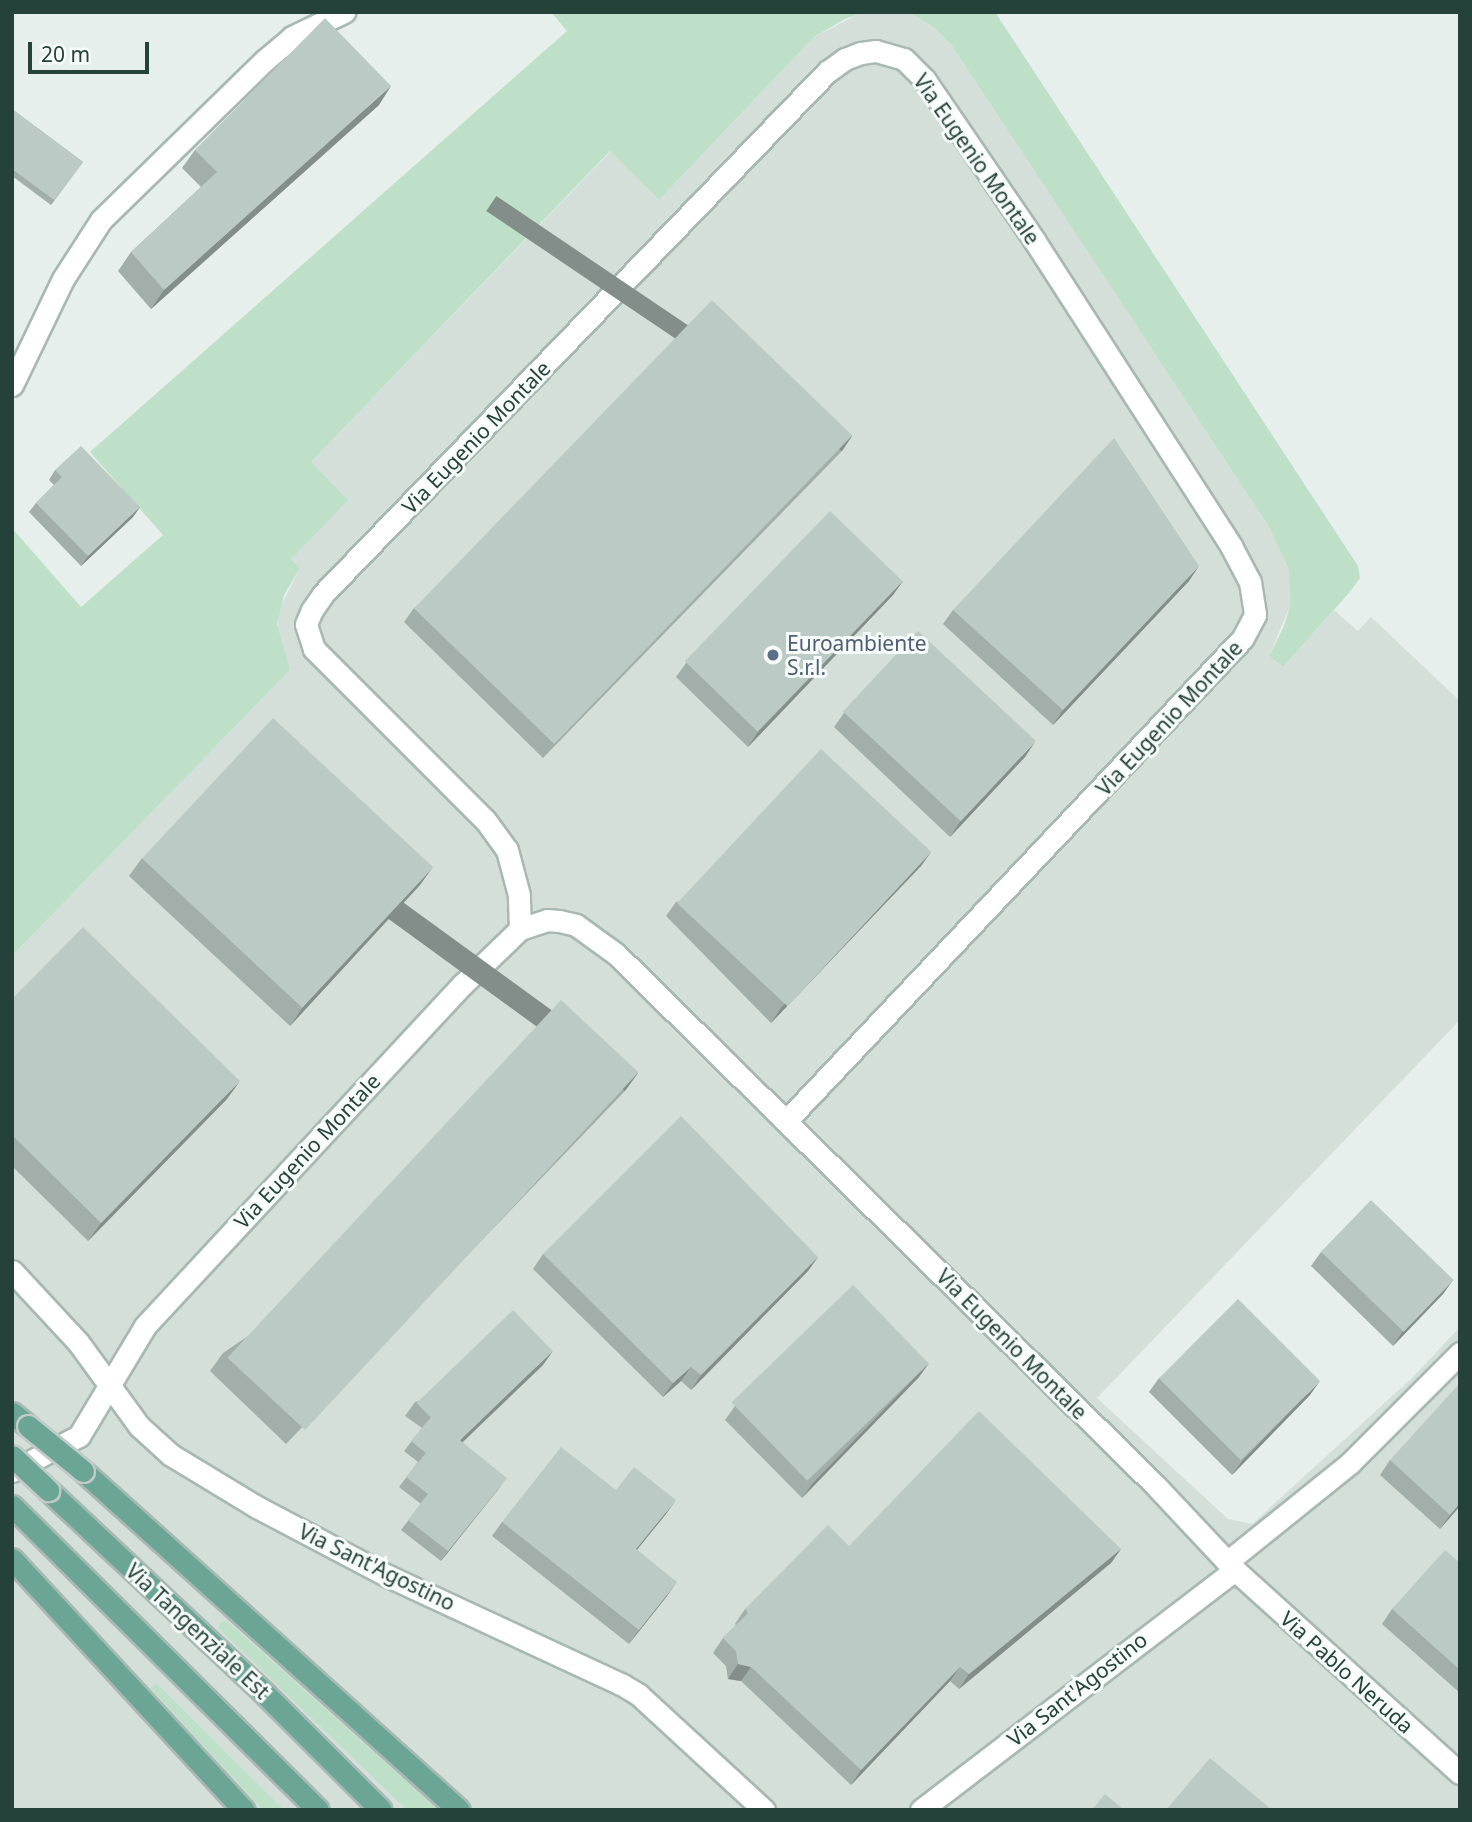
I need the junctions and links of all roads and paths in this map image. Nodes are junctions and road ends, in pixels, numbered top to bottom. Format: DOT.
graph roads {
  1 [pos="344,12"];
  2 [pos="12,385"];
  3 [pos="520,929"];
  4 [pos="786,1121"];
  5 [pos="12,1271"];
  6 [pos="1460,1353"];
  7 [pos="110,1386"];
  8 [pos="20,1420"];
  9 [pos="12,1456"];
  10 [pos="12,1471"];
  11 [pos="14,1507"];
  12 [pos="12,1559"];
  13 [pos="1231,1566"];
  14 [pos="1460,1773"];
  15 [pos="244,1810"];
  16 [pos="318,1810"];
  17 [pos="381,1810"];
  18 [pos="459,1810"];
  19 [pos="764,1810"];
  20 [pos="921,1810"];
  1 -- 2 [label="street"];
  3 -- 4 [label="street, Via Eugenio Montale"];
  3 -- 4 [label="street, Via Eugenio Montale"];
  3 -- 7 [label="street, Via Eugenio Montale"];
  4 -- 13 [label="street, Via Eugenio Montale"];
  5 -- 7 [label="street, Via Sant'Agostino"];
  6 -- 13 [label="street, Via Sant'Agostino"];
  7 -- 10 [label="street"];
  7 -- 19 [label="street, Via Sant'Agostino"];
  8 -- 18 [label="main road, bridge"];
  9 -- 17 [label="main road, Via Tangenziale Est, bridge"];
  11 -- 16 [label="main road, Via Tangenziale Est"];
  12 -- 15 [label="main road"];
  13 -- 14 [label="street, Via Pablo Neruda"];
  13 -- 20 [label="street, Via Sant'Agostino"];
}
